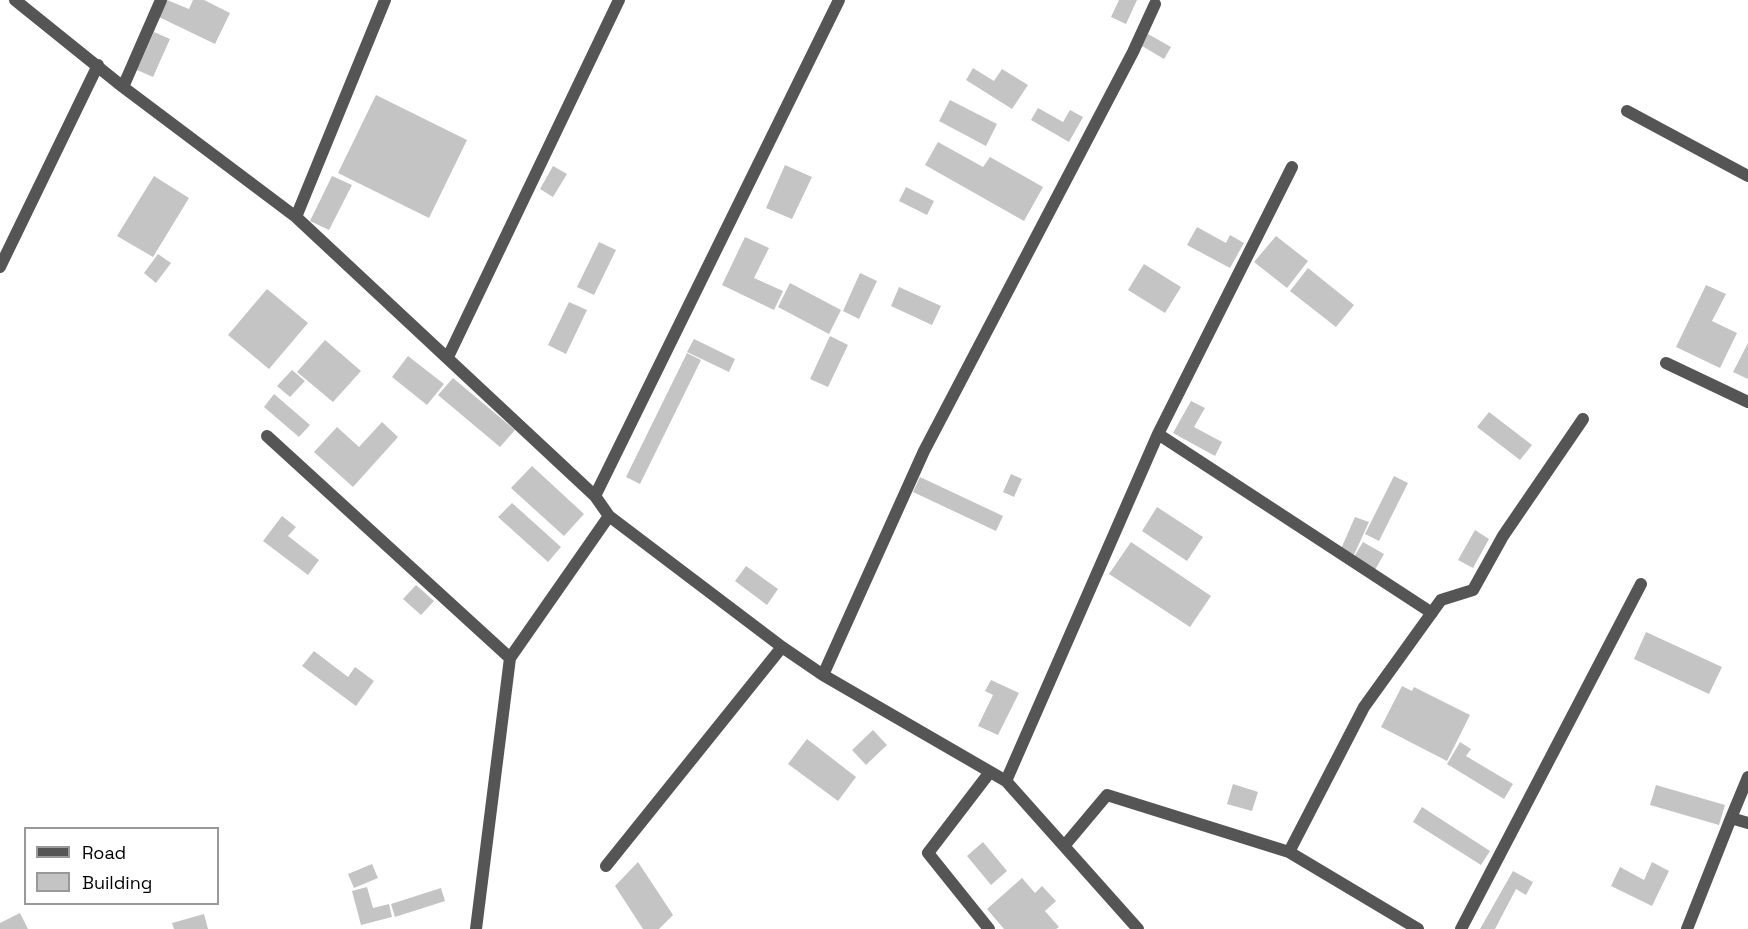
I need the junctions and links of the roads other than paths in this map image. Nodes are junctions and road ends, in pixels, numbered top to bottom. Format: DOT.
graph roads {
  1 [pos="15,0"];
  2 [pos="161,0"];
  3 [pos="385,0"];
  4 [pos="619,0"];
  5 [pos="839,0"];
  6 [pos="1155,4"];
  7 [pos="98,65"];
  8 [pos="123,87"];
  9 [pos="1627,111"];
  10 [pos="1292,167"];
  11 [pos="1748,176"];
  12 [pos="296,217"];
  13 [pos="0,267"];
  14 [pos="448,357"];
  15 [pos="1666,363"];
  16 [pos="1748,402"];
  17 [pos="1583,419"];
  18 [pos="1158,434"];
  19 [pos="267,436"];
  20 [pos="595,496"];
  21 [pos="609,516"];
  22 [pos="1641,584"];
  23 [pos="1432,613"];
  24 [pos="782,647"];
  25 [pos="510,657"];
  26 [pos="823,675"];
  27 [pos="990,772"];
  28 [pos="1748,777"];
  29 [pos="1006,780"];
  30 [pos="1731,818"];
  31 [pos="1748,823"];
  32 [pos="1065,845"];
  33 [pos="1289,852"];
  34 [pos="606,866"];
  35 [pos="476,929"];
  36 [pos="989,929"];
  37 [pos="1138,929"];
  38 [pos="1418,929"];
  39 [pos="1461,929"];
  40 [pos="1687,929"];
  1 -- 7 [label="street"];
  2 -- 8 [label="street"];
  3 -- 12 [label="street"];
  4 -- 14 [label="street"];
  5 -- 20 [label="street"];
  6 -- 26 [label="street"];
  7 -- 8 [label="street"];
  7 -- 13 [label="street"];
  8 -- 12 [label="street"];
  9 -- 11 [label="street"];
  10 -- 18 [label="street"];
  12 -- 14 [label="street"];
  14 -- 20 [label="street"];
  15 -- 16 [label="street"];
  17 -- 23 [label="street"];
  18 -- 23 [label="street"];
  18 -- 29 [label="street"];
  19 -- 25 [label="street"];
  20 -- 21 [label="street"];
  21 -- 24 [label="street"];
  21 -- 25 [label="street"];
  22 -- 39 [label="street"];
  23 -- 33 [label="street"];
  24 -- 26 [label="street"];
  24 -- 34 [label="street"];
  25 -- 35 [label="street"];
  26 -- 27 [label="street"];
  27 -- 29 [label="street"];
  27 -- 36 [label="street"];
  28 -- 30 [label="street"];
  29 -- 32 [label="street"];
  30 -- 31 [label="street"];
  30 -- 40 [label="street"];
  32 -- 33 [label="street"];
  32 -- 37 [label="street"];
  33 -- 38 [label="street"];
}
